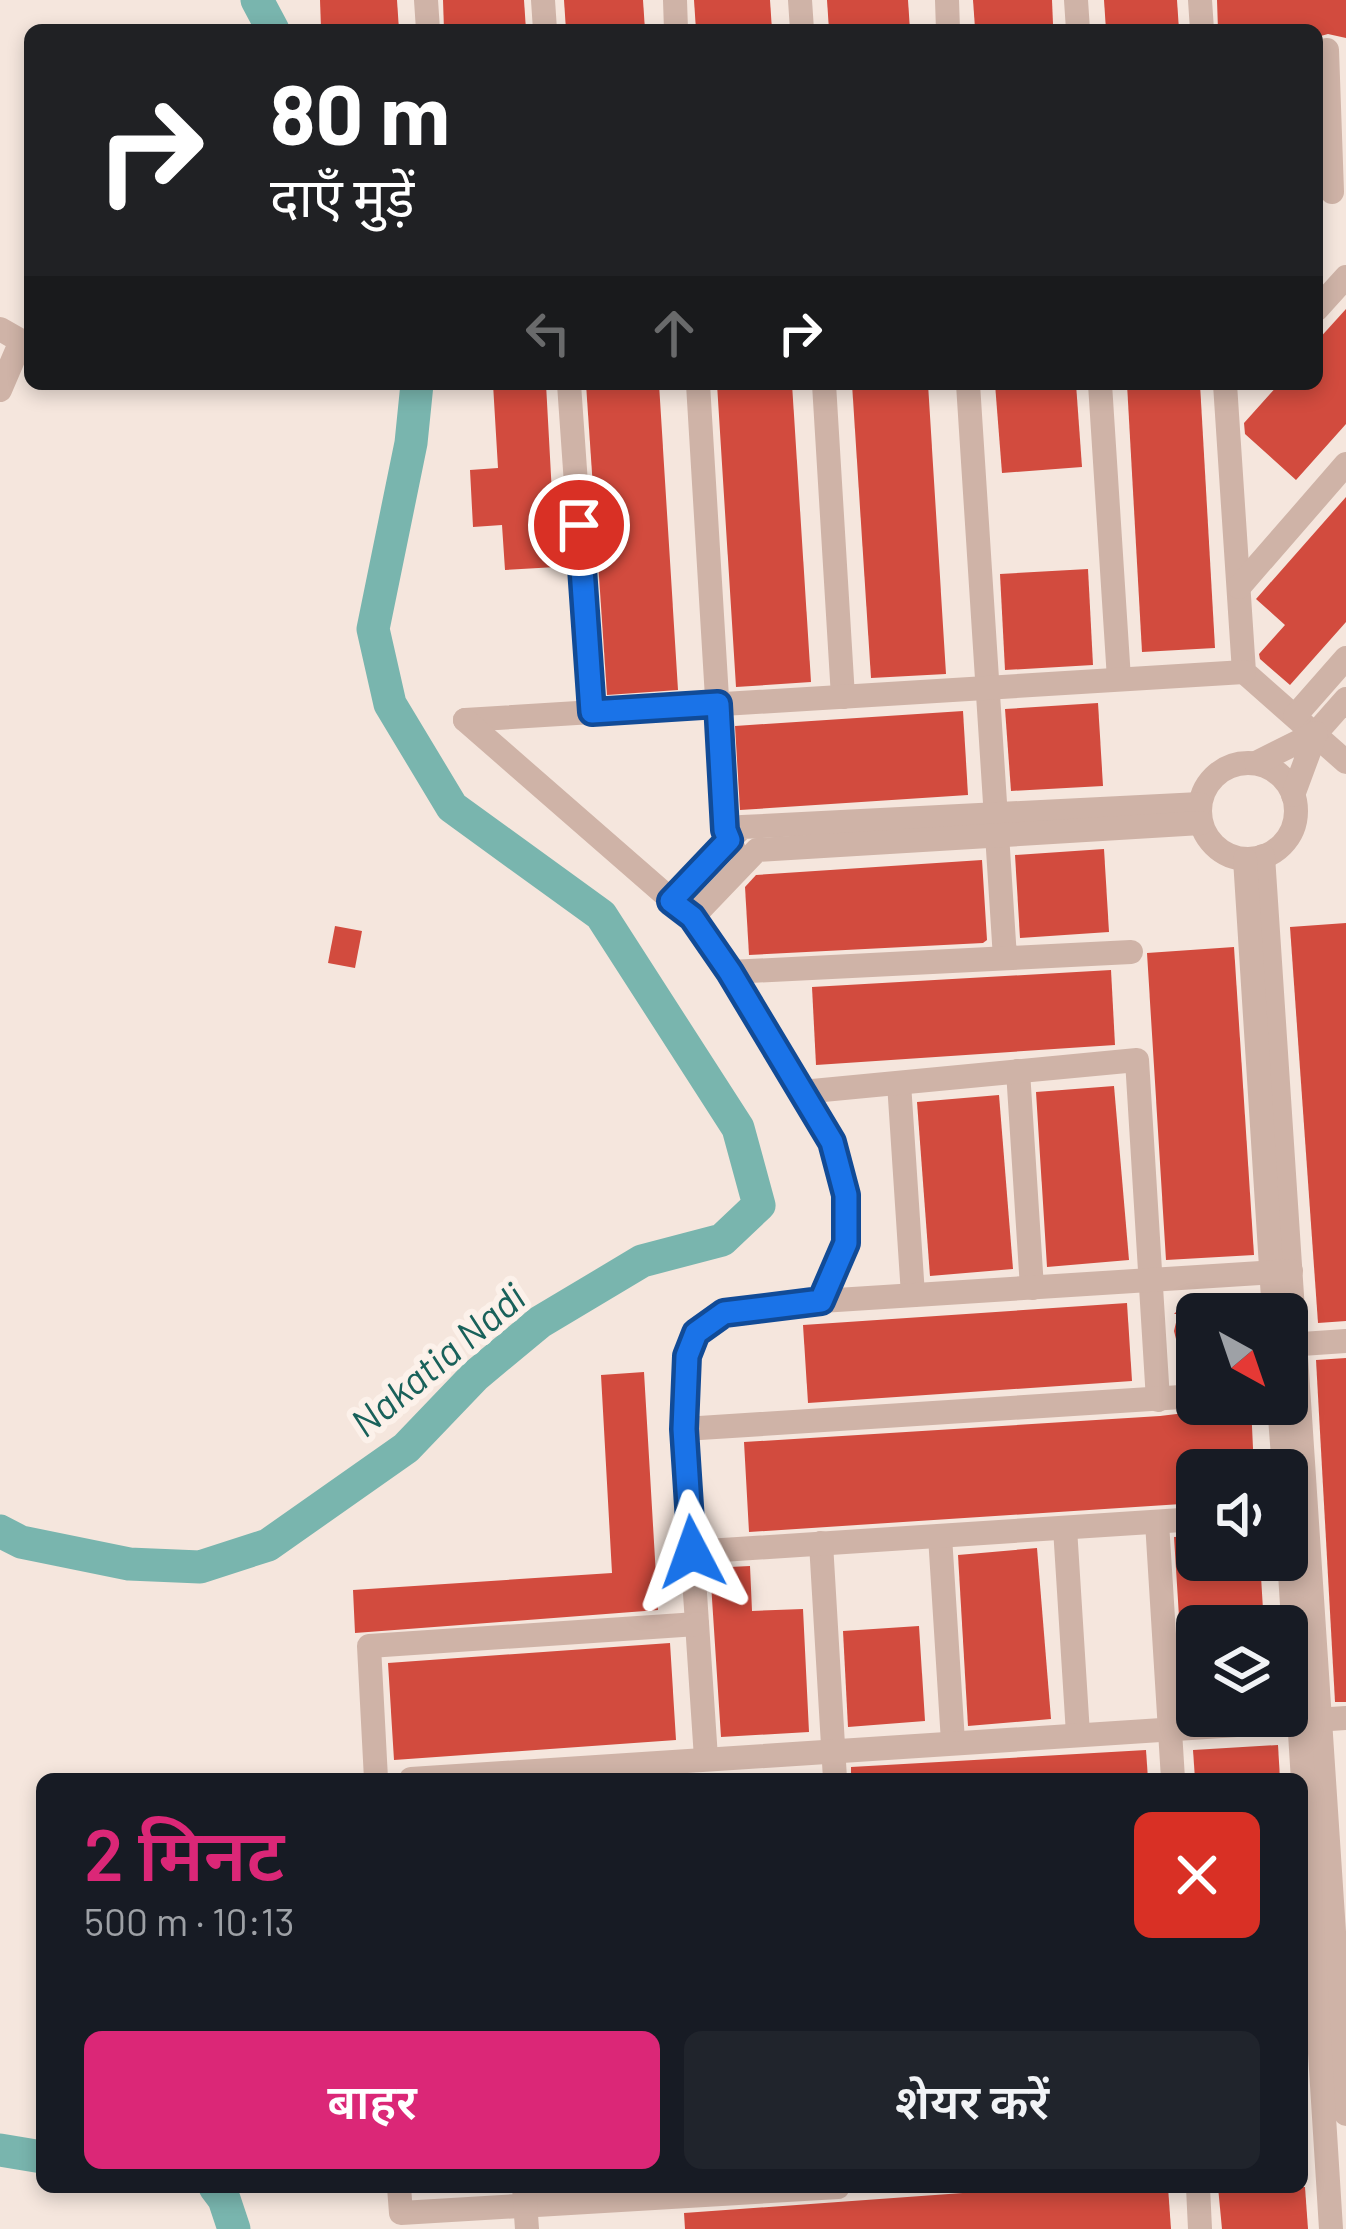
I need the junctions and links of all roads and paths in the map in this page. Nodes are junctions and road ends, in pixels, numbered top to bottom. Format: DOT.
graph roads {
  1 [pos="1327,50"];
  2 [pos="1337,96"];
  3 [pos="1332,192"];
  4 [pos="0,329"];
  5 [pos="0,390"];
  6 [pos="569,390"];
  7 [pos="698,390"];
  8 [pos="824,390"];
  9 [pos="968,390"];
  10 [pos="1100,390"];
  11 [pos="1226,396"];
  12 [pos="1346,464"];
  13 [pos="1239,587"];
  14 [pos="1346,658"];
  15 [pos="1244,672"];
  16 [pos="1119,680"];
  17 [pos="985,688"];
  18 [pos="843,697"];
  19 [pos="1346,700"];
  20 [pos="718,704"];
  21 [pos="592,712"];
  22 [pos="1295,716"];
  23 [pos="1316,733"];
  24 [pos="1343,755"];
  25 [pos="1256,763"];
  26 [pos="1293,795"];
  27 [pos="1201,813"];
  28 [pos="995,825"];
  29 [pos="729,840"];
  30 [pos="1254,858"];
  31 [pos="743,864"];
  32 [pos="671,901"];
  33 [pos="692,917"];
  34 [pos="1131,952"];
  35 [pos="1005,958"];
  36 [pos="730,972"];
  37 [pos="1018,1072"];
  38 [pos="899,1083"];
  39 [pos="802,1092"];
  40 [pos="1281,1272"];
  41 [pos="1151,1280"];
  42 [pos="1032,1288"];
  43 [pos="1278,1293"];
  44 [pos="1284,1293"];
  45 [pos="913,1295"];
  46 [pos="821,1301"];
  47 [pos="1346,1341"];
  48 [pos="1308,1344"];
  49 [pos="1176,1398"];
  50 [pos="1158,1400"];
  51 [pos="1295,1425"];
  52 [pos="684,1429"];
  53 [pos="1176,1521"];
  54 [pos="1157,1522"];
  55 [pos="1065,1528"];
  56 [pos="940,1536"];
  57 [pos="821,1543"];
  58 [pos="692,1552"];
  59 [pos="1294,1581"];
  60 [pos="697,1624"];
  61 [pos="1346,1718"];
  62 [pos="1310,1720"];
  63 [pos="1170,1729"];
  64 [pos="1078,1734"];
  65 [pos="953,1742"];
  66 [pos="833,1750"];
  67 [pos="706,1757"];
  68 [pos="376,1773"];
  69 [pos="491,1773"];
  70 [pos="835,1773"];
  71 [pos="1173,1773"];
  72 [pos="1314,1885"];
  73 [pos="1346,2114"];
  74 [pos="399,2193"];
  75 [pos="744,2193"];
  76 [pos="1198,2193"];
  77 [pos="526,2207"];
  78 [pos="1200,2229"];
  79 [pos="1331,2229"];
  1 -- 2 [label="street"];
  2 -- 3 [label="street"];
  4 -- 5 [label="street"];
  6 -- 21 [label="street"];
  7 -- 20 [label="street"];
  8 -- 18 [label="street"];
  9 -- 17 [label="street"];
  10 -- 16 [label="street"];
  11 -- 13 [label="street"];
  12 -- 13 [label="street"];
  13 -- 15 [label="street"];
  14 -- 22 [label="street"];
  15 -- 16 [label="street"];
  15 -- 22 [label="street"];
  16 -- 17 [label="street"];
  17 -- 18 [label="street"];
  17 -- 28 [label="street"];
  18 -- 20 [label="street"];
  19 -- 23 [label="street"];
  20 -- 21 [label="street"];
  20 -- 29 [label="street"];
  21 -- 32 [label="street"];
  22 -- 23 [label="street"];
  23 -- 24 [label="street"];
  23 -- 25 [label="street"];
  23 -- 26 [label="street"];
  25 -- 26 [label="street"];
  25 -- 27 [label="street"];
  26 -- 30 [label="street"];
  27 -- 28 [label="street"];
  27 -- 30 [label="street"];
  28 -- 29 [label="street"];
  28 -- 31 [label="street"];
  28 -- 35 [label="street"];
  29 -- 31 [label="street"];
  29 -- 32 [label="street"];
  30 -- 40 [label="street"];
  31 -- 33 [label="street"];
  32 -- 33 [label="street"];
  33 -- 36 [label="street"];
  34 -- 35 [label="street"];
  35 -- 36 [label="street"];
  36 -- 39 [label="street"];
  37 -- 38 [label="street"];
  37 -- 41 [label="street"];
  37 -- 42 [label="street"];
  38 -- 39 [label="street"];
  38 -- 45 [label="street"];
  39 -- 46 [label="street"];
  40 -- 41 [label="street"];
  40 -- 43 [label="street"];
  40 -- 44 [label="street"];
  41 -- 42 [label="street"];
  41 -- 50 [label="street"];
  42 -- 45 [label="street"];
  45 -- 46 [label="street"];
  46 -- 52 [label="street"];
  47 -- 48 [label="street"];
  49 -- 50 [label="street"];
  50 -- 52 [label="street"];
  51 -- 62 [label="street"];
  52 -- 58 [label="street"];
  53 -- 54 [label="street"];
  54 -- 55 [label="street"];
  54 -- 63 [label="street"];
  55 -- 56 [label="street"];
  55 -- 64 [label="street"];
  56 -- 57 [label="street"];
  56 -- 65 [label="street"];
  57 -- 58 [label="street"];
  57 -- 66 [label="street"];
  58 -- 60 [label="street"];
  59 -- 62 [label="street"];
  60 -- 67 [label="street"];
  60 -- 68 [label="street"];
  61 -- 62 [label="street"];
  62 -- 63 [label="street"];
  62 -- 72 [label="street"];
  63 -- 64 [label="street"];
  63 -- 71 [label="street"];
  64 -- 65 [label="street"];
  65 -- 66 [label="street"];
  66 -- 67 [label="street"];
  66 -- 70 [label="street"];
  67 -- 69 [label="street"];
  72 -- 73 [label="street"];
  72 -- 79 [label="street"];
  74 -- 77 [label="street"];
  75 -- 77 [label="street"];
  76 -- 78 [label="street"];
}
